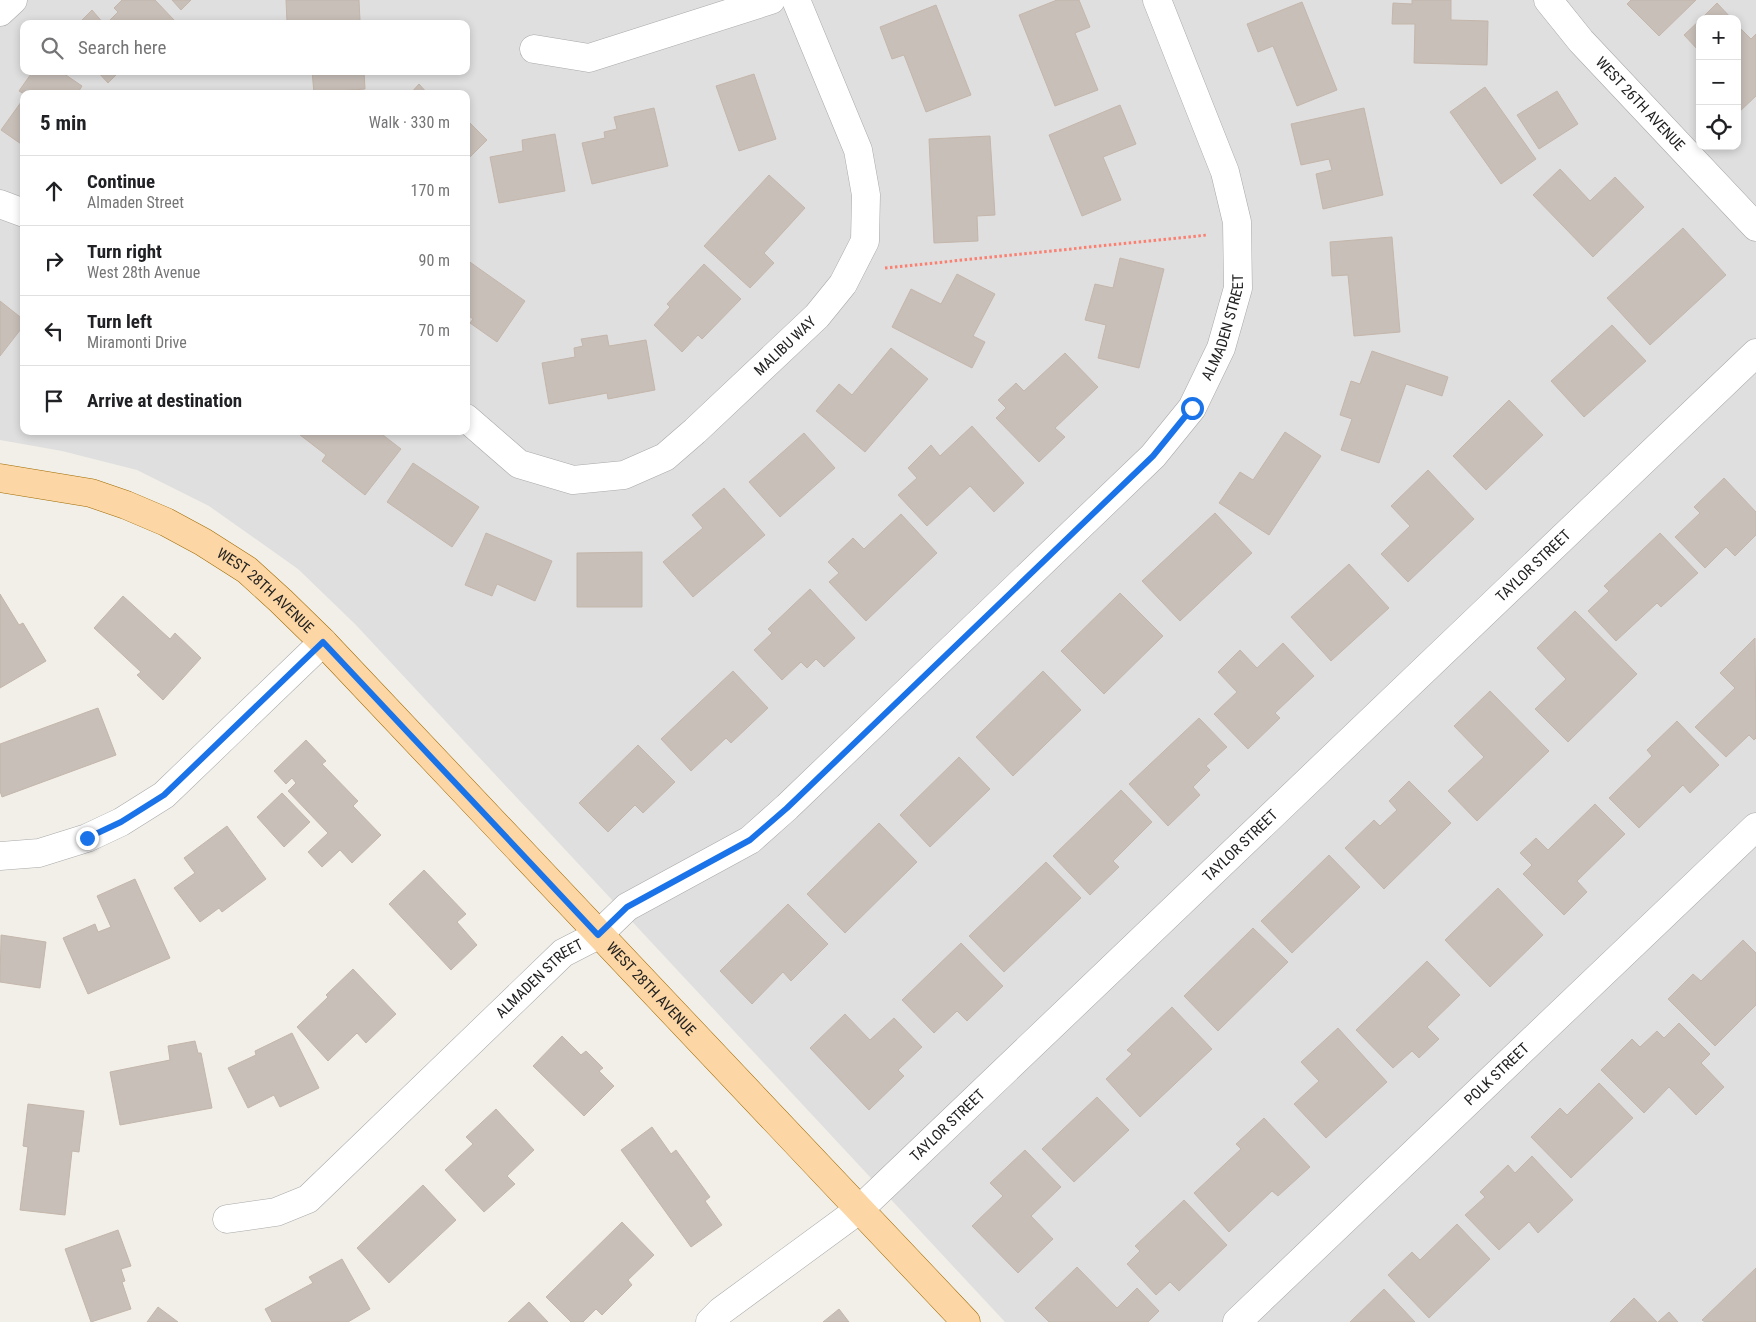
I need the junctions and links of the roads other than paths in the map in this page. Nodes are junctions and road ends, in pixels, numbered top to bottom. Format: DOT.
graph roads {
  1 [pos="13,0"];
  2 [pos="771,0"];
  3 [pos="796,0"];
  4 [pos="1157,0"];
  5 [pos="1548,0"];
  6 [pos="0,12"];
  7 [pos="534,50"];
  8 [pos="0,204"];
  9 [pos="20,212"];
  10 [pos="1756,227"];
  11 [pos="1756,353"];
  12 [pos="470,421"];
  13 [pos="0,478"];
  14 [pos="323,642"];
  15 [pos="1756,827"];
  16 [pos="0,856"];
  17 [pos="598,935"];
  18 [pos="860,1209"];
  19 [pos="227,1219"];
  20 [pos="710,1322"];
  21 [pos="966,1322"];
  22 [pos="1237,1322"];
  1 -- 6 [label="street"];
  2 -- 7 [label="street"];
  3 -- 12 [label="street, MALIBU WAY"];
  4 -- 17 [label="street, ALMADEN STREET"];
  5 -- 10 [label="street, WEST 26TH AVENUE"];
  8 -- 9 [label="street"];
  11 -- 18 [label="street, TAYLOR STREET"];
  13 -- 14 [label="main road, WEST 28TH AVENUE"];
  14 -- 16 [label="street"];
  14 -- 17 [label="main road, WEST 28TH AVENUE"];
  15 -- 22 [label="street, POLK STREET"];
  17 -- 18 [label="main road, WEST 28TH AVENUE"];
  17 -- 19 [label="street, ALMADEN STREET"];
  18 -- 20 [label="street, TAYLOR STREET"];
  18 -- 21 [label="main road, WEST 28TH AVENUE"];
}
